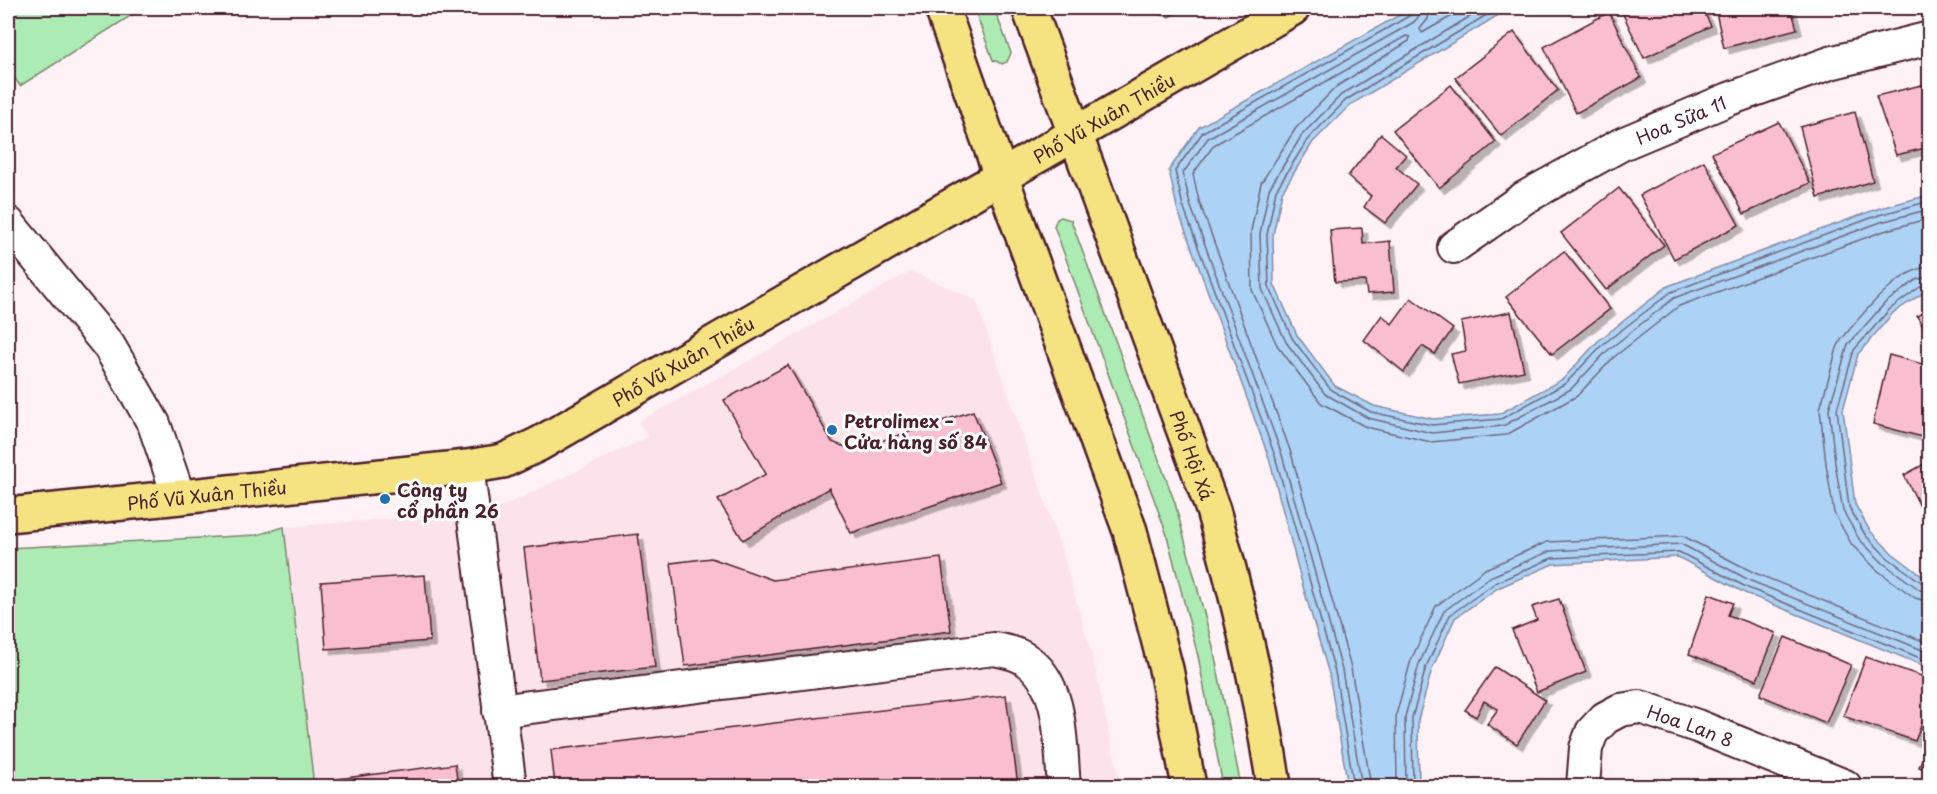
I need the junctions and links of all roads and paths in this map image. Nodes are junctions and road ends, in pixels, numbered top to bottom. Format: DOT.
graph roads {
  1 [pos="942,8"];
  2 [pos="1029,8"];
  3 [pos="1293,8"];
  4 [pos="1929,38"];
  5 [pos="1075,133"];
  6 [pos="1001,177"];
  7 [pos="8,223"];
  8 [pos="1454,247"];
  9 [pos="466,467"];
  10 [pos="179,497"];
  11 [pos="8,515"];
  12 [pos="499,711"];
  13 [pos="510,786"];
  14 [pos="1064,786"];
  15 [pos="1189,786"];
  16 [pos="1274,786"];
  17 [pos="1583,786"];
  18 [pos="1845,786"];
  1 -- 6 [label="main road"];
  2 -- 5 [label="main road, Phố Hội Xá"];
  3 -- 5 [label="main road, Phố Vũ Xuân Thiều"];
  4 -- 8 [label="street, Hoa Sữa 11"];
  5 -- 6 [label="main road, Phố Vũ Xuân Thiều"];
  5 -- 16 [label="main road, Phố Hội Xá"];
  6 -- 9 [label="main road, Phố Vũ Xuân Thiều"];
  6 -- 15 [label="main road"];
  7 -- 10 [label="street"];
  9 -- 10 [label="main road, Phố Vũ Xuân Thiều"];
  9 -- 12 [label="street"];
  10 -- 11 [label="main road, Phố Vũ Xuân Thiều"];
  12 -- 13 [label="street"];
  12 -- 14 [label="street"];
  17 -- 18 [label="street, Hoa Lan 8"];
}
